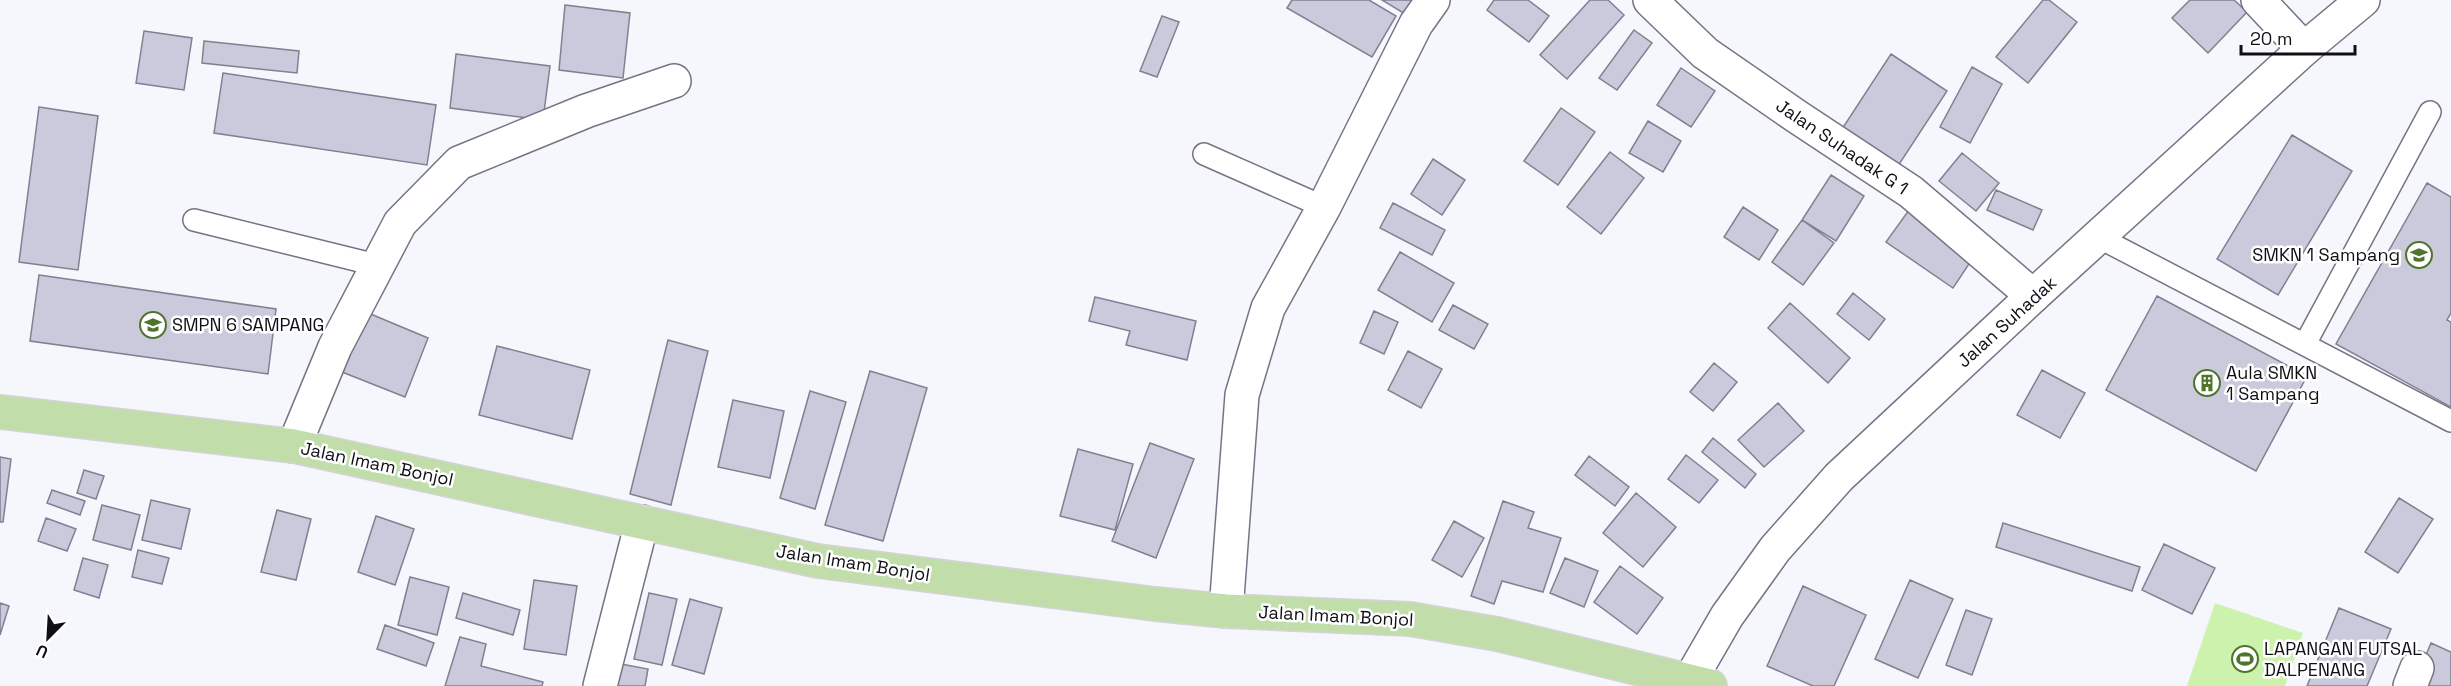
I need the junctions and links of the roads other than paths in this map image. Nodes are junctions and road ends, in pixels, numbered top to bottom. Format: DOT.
graph roads {
  1 [pos="1433,0"];
  2 [pos="1650,0"];
  3 [pos="2258,0"];
  4 [pos="2362,0"];
  5 [pos="2304,49"];
  6 [pos="674,81"];
  7 [pos="2430,112"];
  8 [pos="1204,154"];
  9 [pos="1324,207"];
  10 [pos="194,220"];
  11 [pos="2100,238"];
  12 [pos="376,265"];
  13 [pos="2033,296"];
  14 [pos="2305,344"];
  15 [pos="0,412"];
  16 [pos="2451,421"];
  17 [pos="294,446"];
  18 [pos="642,522"];
  19 [pos="1226,611"];
  20 [pos="1700,683"];
  21 [pos="600,686"];
  1 -- 9 [label="street"];
  2 -- 13 [label="street, Jalan Suhadak G 1"];
  3 -- 5 [label="street"];
  4 -- 5 [label="street, Jalan Suhadak"];
  5 -- 11 [label="street, Jalan Suhadak"];
  6 -- 12 [label="street"];
  7 -- 14 [label="lane"];
  8 -- 9 [label="lane"];
  9 -- 19 [label="street"];
  10 -- 12 [label="lane"];
  11 -- 13 [label="street, Jalan Suhadak"];
  11 -- 14 [label="lane"];
  12 -- 17 [label="street"];
  13 -- 20 [label="street, Jalan Suhadak"];
  14 -- 16 [label="lane"];
  15 -- 17 [label="main road, Jalan Imam Bonjol"];
  17 -- 18 [label="main road, Jalan Imam Bonjol"];
  18 -- 19 [label="main road, Jalan Imam Bonjol"];
  18 -- 21 [label="street"];
  19 -- 20 [label="main road, Jalan Imam Bonjol"];
}
